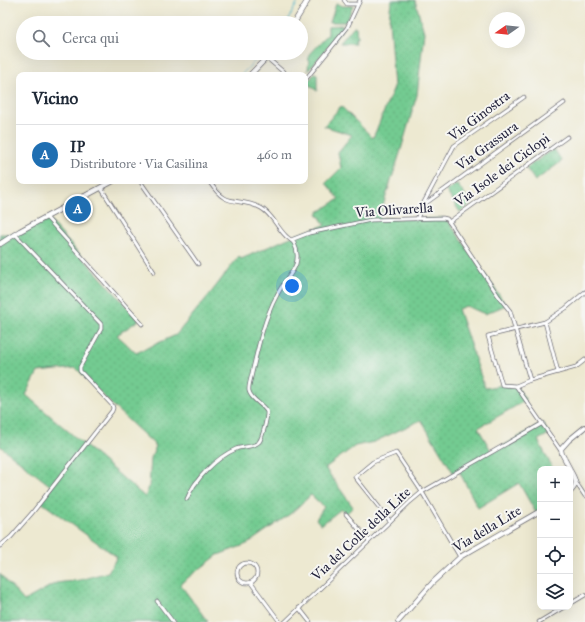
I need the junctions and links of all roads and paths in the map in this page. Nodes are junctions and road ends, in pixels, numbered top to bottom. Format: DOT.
graph roads {
  1 [pos="308,0"];
  2 [pos="344,0"];
  3 [pos="360,0"];
  4 [pos="358,4"];
  5 [pos="298,16"];
  6 [pos="265,60"];
  7 [pos="269,60"];
  8 [pos="253,72"];
  9 [pos="283,72"];
  10 [pos="308,76"];
  11 [pos="524,97"];
  12 [pos="564,103"];
  13 [pos="567,137"];
  14 [pos="108,184"];
  15 [pos="142,184"];
  16 [pos="211,184"];
  17 [pos="101,188"];
  18 [pos="422,206"];
  19 [pos="46,217"];
  20 [pos="417,219"];
  21 [pos="449,222"];
  22 [pos="14,234"];
  23 [pos="291,240"];
  24 [pos="0,244"];
  25 [pos="198,264"];
  26 [pos="154,272"];
  27 [pos="584,293"];
  28 [pos="585,297"];
  29 [pos="545,322"];
  30 [pos="142,324"];
  31 [pos="515,328"];
  32 [pos="585,360"];
  33 [pos="558,372"];
  34 [pos="530,380"];
  35 [pos="516,386"];
  36 [pos="542,423"];
  37 [pos="585,427"];
  38 [pos="561,452"];
  39 [pos="568,466"];
  40 [pos="573,476"];
  41 [pos="576,483"];
  42 [pos="573,490"];
  43 [pos="422,492"];
  44 [pos="585,496"];
  45 [pos="187,499"];
  46 [pos="537,513"];
  47 [pos="346,514"];
  48 [pos="390,521"];
  49 [pos="369,541"];
  50 [pos="0,546"];
  51 [pos="460,557"];
  52 [pos="251,583"];
  53 [pos="585,595"];
  54 [pos="158,601"];
  55 [pos="573,602"];
  56 [pos="299,608"];
  57 [pos="559,610"];
  58 [pos="173,622"];
  59 [pos="280,622"];
  60 [pos="285,622"];
  61 [pos="310,622"];
  62 [pos="398,622"];
  63 [pos="539,622"];
  1 -- 5 [label="main road"];
  2 -- 4 [label="street"];
  3 -- 4 [label="street"];
  4 -- 10 [label="street"];
  6 -- 8 [label="main road"];
  7 -- 9 [label="street"];
  11 -- 18 [label="street, Via Ginostra"];
  12 -- 18 [label="street, Via Grassura"];
  13 -- 21 [label="street, Via Isole dei Ciclopi"];
  14 -- 17 [label="main road"];
  15 -- 25 [label="street"];
  16 -- 23 [label="street"];
  17 -- 19 [label="main road"];
  17 -- 26 [label="street"];
  18 -- 20 [label="street, Via Ginostra"];
  19 -- 22 [label="main road"];
  19 -- 30 [label="street"];
  20 -- 21 [label="street, Via Olivarella"];
  20 -- 23 [label="street, Via Olivarella"];
  21 -- 31 [label="street, Via Olivarella"];
  22 -- 24 [label="main road"];
  22 -- 50 [label="street"];
  23 -- 45 [label="street"];
  27 -- 28 [label="street"];
  27 -- 29 [label="street"];
  29 -- 31 [label="street"];
  29 -- 33 [label="street"];
  31 -- 34 [label="street, Via Olivarella"];
  31 -- 35 [label="street"];
  32 -- 33 [label="street"];
  33 -- 34 [label="street"];
  34 -- 35 [label="street"];
  35 -- 36 [label="street"];
  36 -- 38 [label="street"];
  36 -- 43 [label="street, Via del Colle della Lite"];
  37 -- 38 [label="street"];
  38 -- 39 [label="street"];
  40 -- 41 [label="street"];
  41 -- 42 [label="street"];
  41 -- 44 [label="street"];
  43 -- 48 [label="street, Via del Colle della Lite"];
  43 -- 48 [label="street"];
  43 -- 51 [label="street"];
  46 -- 51 [label="street, Via della Lite"];
  47 -- 49 [label="street"];
  48 -- 49 [label="street, Via del Colle della Lite"];
  49 -- 56 [label="street, Via del Colle della Lite"];
  51 -- 62 [label="street, Via della Lite"];
  52 -- 52 [label="street"];
  52 -- 59 [label="street"];
  53 -- 55 [label="street"];
  54 -- 58 [label="street"];
  56 -- 60 [label="street, Via del Colle della Lite"];
  56 -- 61 [label="street"];
  57 -- 63 [label="street"];
}
